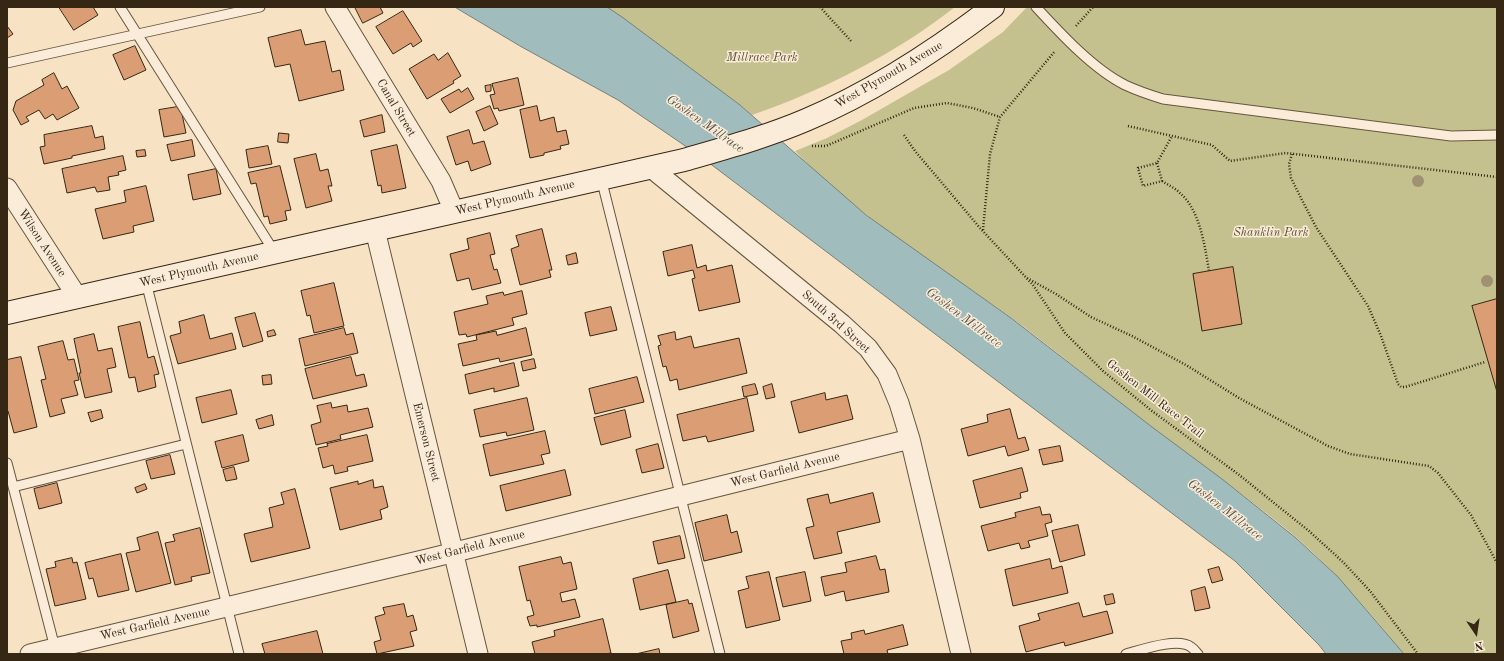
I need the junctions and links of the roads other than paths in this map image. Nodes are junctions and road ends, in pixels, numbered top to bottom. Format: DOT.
graph roads {
  1 [pos="120,7"];
  2 [pos="260,7"];
  3 [pos="335,7"];
  4 [pos="993,7"];
  5 [pos="1036,7"];
  6 [pos="138,34"];
  7 [pos="7,63"];
  8 [pos="1497,135"];
  9 [pos="650,167"];
  10 [pos="601,178"];
  11 [pos="7,188"];
  12 [pos="454,211"];
  13 [pos="375,230"];
  14 [pos="275,253"];
  15 [pos="146,282"];
  16 [pos="78,298"];
  17 [pos="7,313"];
  18 [pos="910,439"];
  19 [pos="186,444"];
  20 [pos="7,464"];
  21 [pos="13,487"];
  22 [pos="680,497"];
  23 [pos="453,553"];
  24 [pos="228,607"];
  25 [pos="55,648"];
  26 [pos="30,654"];
  27 [pos="239,654"];
  28 [pos="478,654"];
  29 [pos="720,654"];
  30 [pos="961,654"];
  31 [pos="1126,654"];
  32 [pos="1198,654"];
  1 -- 6 [label="lane"];
  2 -- 6 [label="lane"];
  3 -- 12 [label="street, Canal Street"];
  4 -- 9 [label="main road, West Plymouth Avenue"];
  5 -- 8 [label="lane"];
  6 -- 7 [label="lane"];
  6 -- 14 [label="lane"];
  9 -- 10 [label="main road, West Plymouth Avenue"];
  9 -- 18 [label="street, South 3rd Street"];
  10 -- 12 [label="main road, West Plymouth Avenue"];
  10 -- 22 [label="lane"];
  11 -- 16 [label="street, Wilson Avenue"];
  12 -- 13 [label="main road, West Plymouth Avenue"];
  13 -- 14 [label="main road, West Plymouth Avenue"];
  13 -- 23 [label="street, Emerson Street"];
  14 -- 15 [label="main road, West Plymouth Avenue"];
  15 -- 16 [label="main road, West Plymouth Avenue"];
  15 -- 19 [label="lane"];
  16 -- 17 [label="main road, West Plymouth Avenue"];
  18 -- 22 [label="street, West Garfield Avenue"];
  18 -- 30 [label="street, South 3rd Street"];
  19 -- 21 [label="lane"];
  19 -- 24 [label="lane"];
  20 -- 21 [label="lane"];
  21 -- 25 [label="lane"];
  22 -- 23 [label="street, West Garfield Avenue"];
  22 -- 29 [label="lane"];
  23 -- 24 [label="street, West Garfield Avenue"];
  23 -- 28 [label="street, Emerson Street"];
  24 -- 25 [label="street, West Garfield Avenue"];
  24 -- 27 [label="lane"];
  25 -- 26 [label="street, West Garfield Avenue"];
  31 -- 32 [label="lane"];
}
